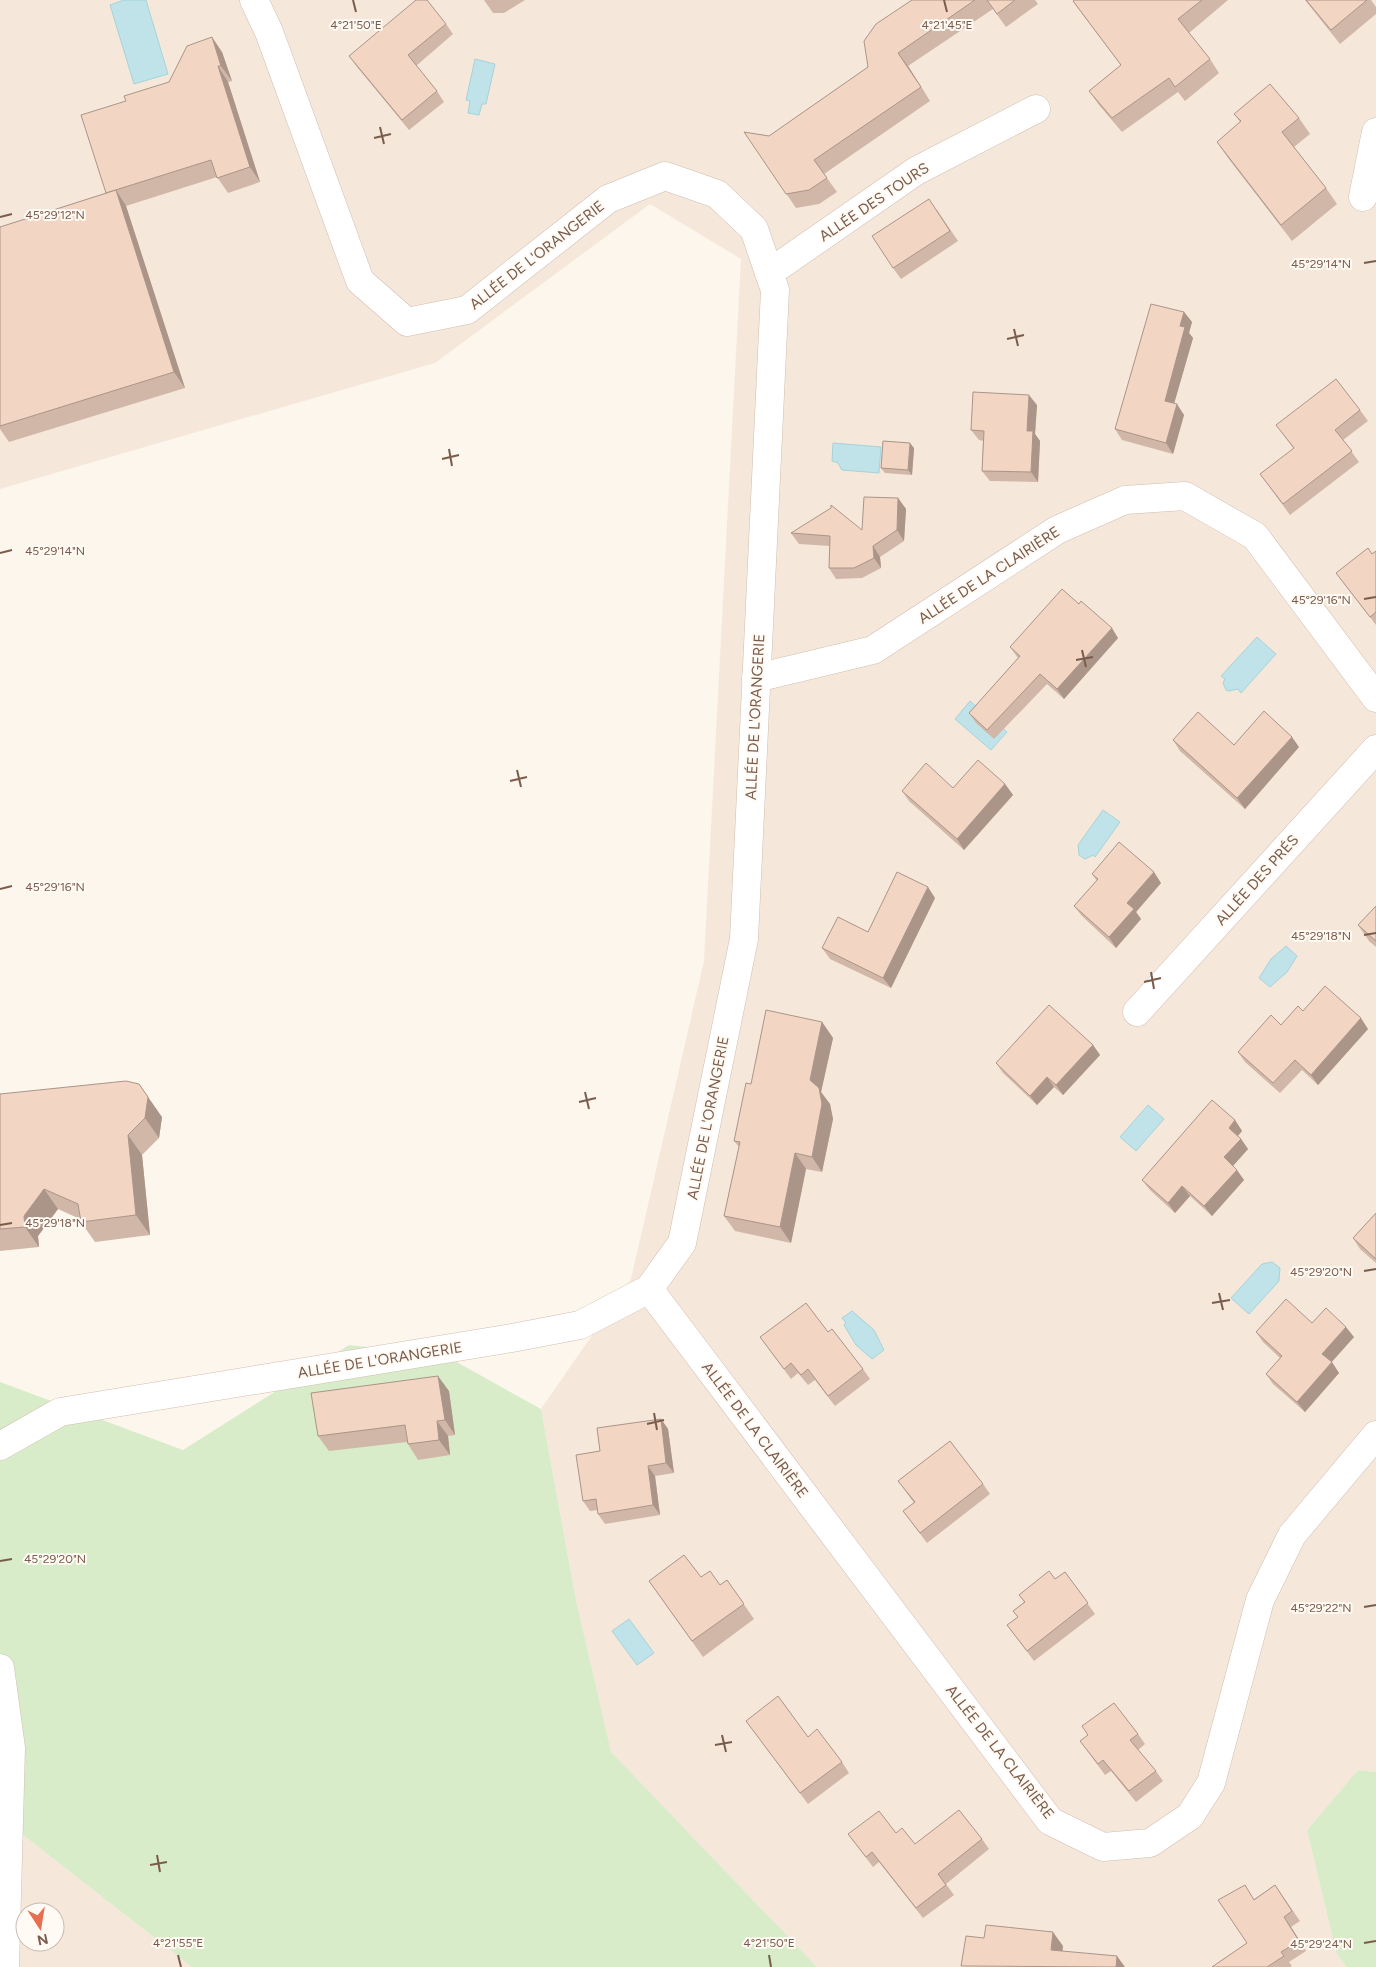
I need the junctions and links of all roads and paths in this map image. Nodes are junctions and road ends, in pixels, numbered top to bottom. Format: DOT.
graph roads {
  1 [pos="254,0"];
  2 [pos="1036,109"];
  3 [pos="1376,132"];
  4 [pos="1364,196"];
  5 [pos="769,273"];
  6 [pos="756,678"];
  7 [pos="1376,698"];
  8 [pos="1376,749"];
  9 [pos="1137,1012"];
  10 [pos="649,1289"];
  11 [pos="1376,1435"];
  12 [pos="0,1446"];
  13 [pos="0,1668"];
  14 [pos="5,1967"];
  1 -- 5 [label="street, ALLÉE DE L'ORANGERIE"];
  2 -- 5 [label="street, ALLÉE DES TOURS"];
  3 -- 4 [label="street"];
  5 -- 6 [label="street, ALLÉE DE L'ORANGERIE"];
  6 -- 7 [label="street, ALLÉE DE LA CLAIRIÈRE"];
  6 -- 10 [label="street, ALLÉE DE L'ORANGERIE"];
  8 -- 9 [label="street, ALLÉE DES PRÉS"];
  10 -- 11 [label="street, ALLÉE DE LA CLAIRIÈRE"];
  10 -- 12 [label="street, ALLÉE DE L'ORANGERIE"];
  13 -- 14 [label="street"];
}
